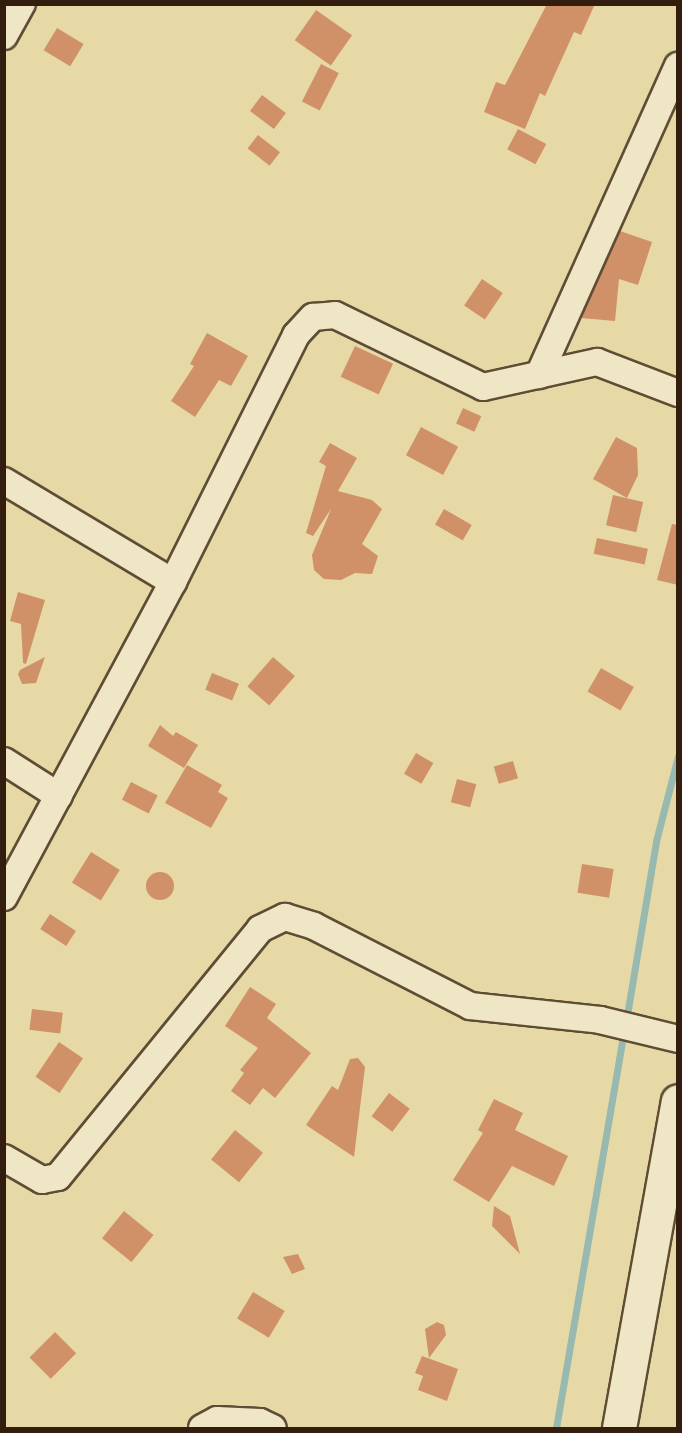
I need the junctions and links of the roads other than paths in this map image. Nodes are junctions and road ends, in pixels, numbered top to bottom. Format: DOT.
graph roads {
  1 [pos="22,4"];
  2 [pos="6,29"];
  3 [pos="678,66"];
  4 [pos="539,375"];
  5 [pos="678,393"];
  6 [pos="4,481"];
  7 [pos="173,582"];
  8 [pos="4,761"];
  9 [pos="59,796"];
  10 [pos="4,897"];
  11 [pos="678,1039"];
  12 [pos="678,1101"];
  13 [pos="674,1154"];
  14 [pos="4,1158"];
  15 [pos="202,1428"];
  16 [pos="273,1428"];
  17 [pos="619,1428"];
  1 -- 2 [label="street"];
  3 -- 4 [label="street"];
  4 -- 5 [label="street"];
  4 -- 7 [label="street"];
  6 -- 7 [label="street"];
  7 -- 9 [label="street"];
  8 -- 9 [label="street"];
  9 -- 10 [label="street"];
  11 -- 14 [label="street"];
  12 -- 13 [label="street"];
  13 -- 17 [label="street"];
  15 -- 16 [label="street"];
}
